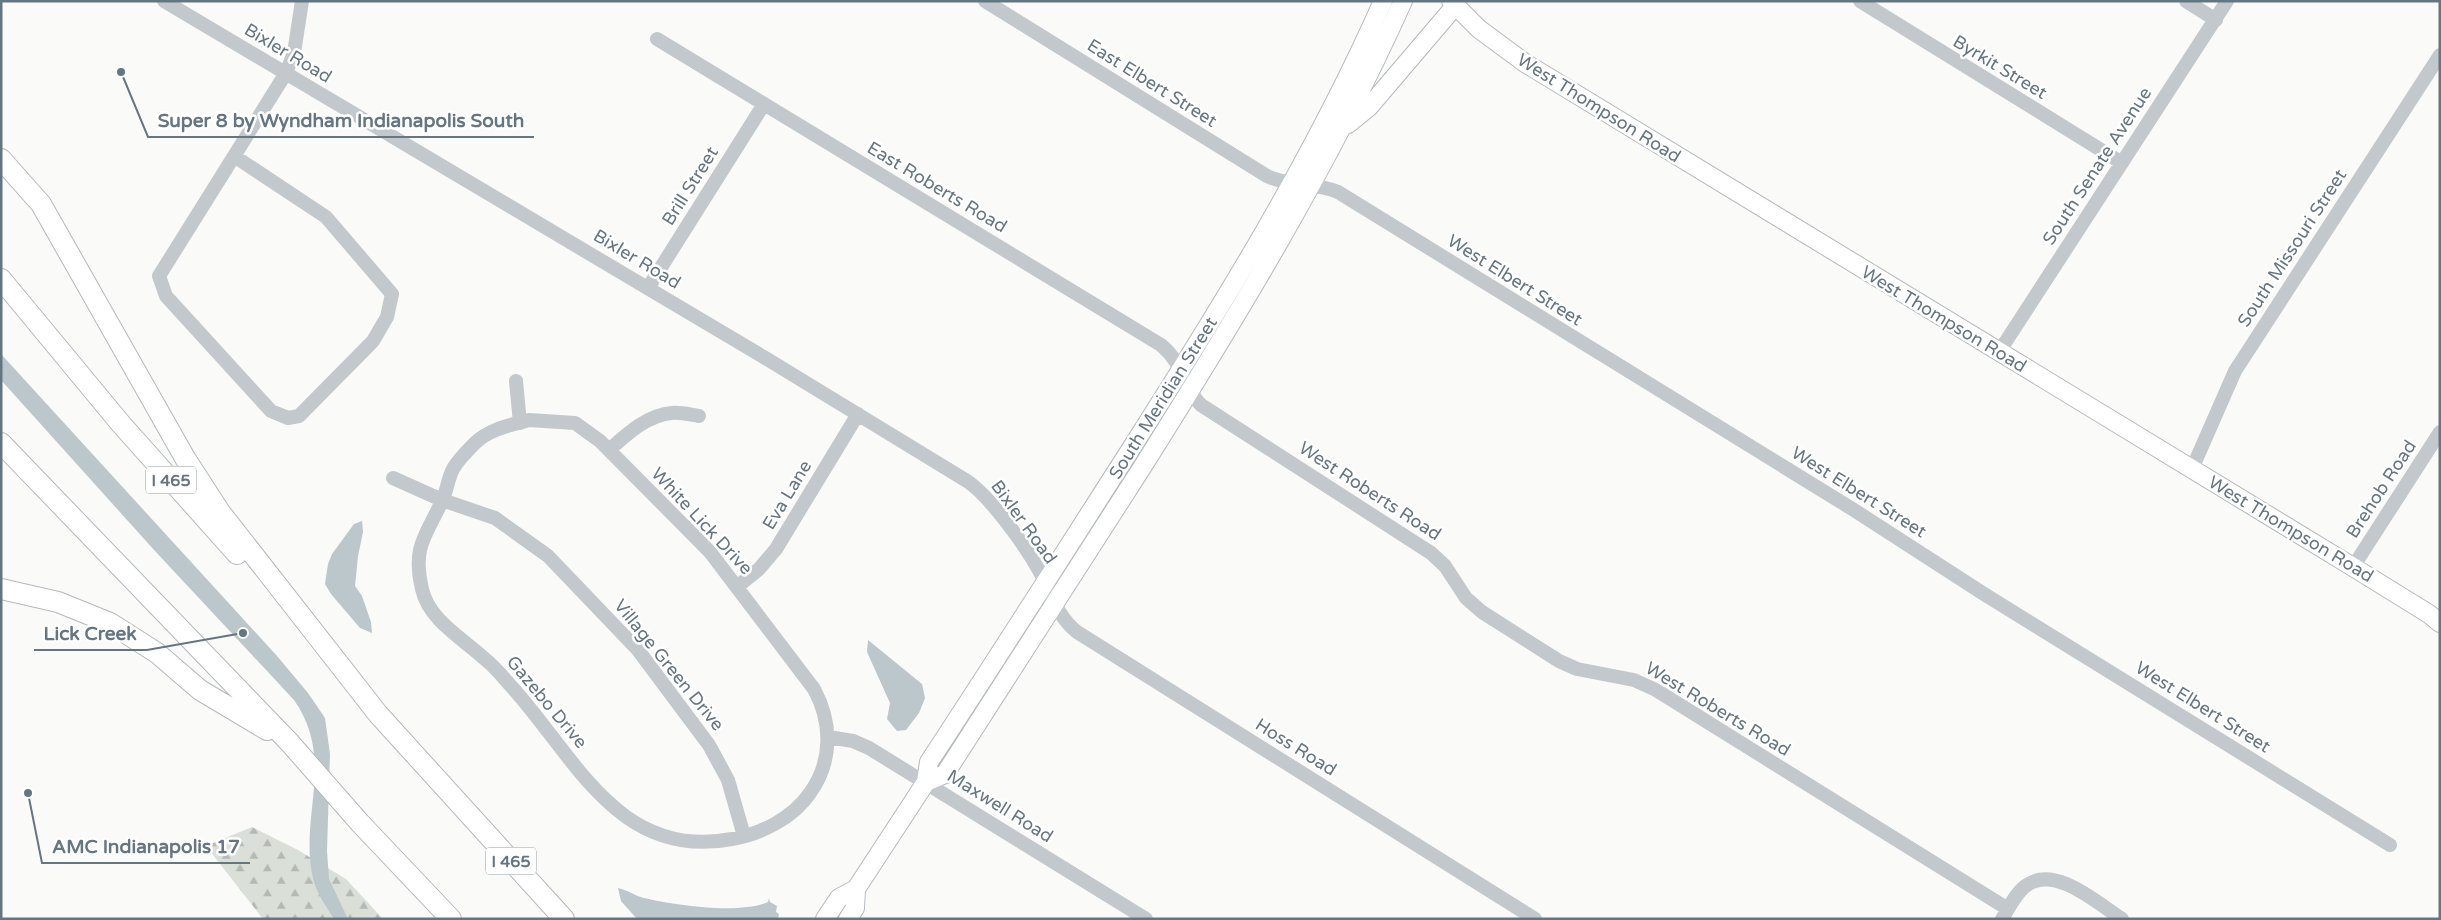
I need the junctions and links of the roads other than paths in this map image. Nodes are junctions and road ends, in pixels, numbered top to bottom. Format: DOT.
graph roads {
  1 [pos="164,1"];
  2 [pos="302,1"];
  3 [pos="985,1"];
  4 [pos="1382,1"];
  5 [pos="1403,1"];
  6 [pos="1860,1"];
  7 [pos="2186,1"];
  8 [pos="2227,1"];
  9 [pos="1455,3"];
  10 [pos="2216,20"];
  11 [pos="657,40"];
  12 [pos="2440,55"];
  13 [pos="286,73"];
  14 [pos="764,104"];
  15 [pos="1342,129"];
  16 [pos="234,156"];
  17 [pos="1,159"];
  18 [pos="2122,163"];
  19 [pos="1303,184"];
  20 [pos="1,279"];
  21 [pos="648,288"];
  22 [pos="1999,352"];
  23 [pos="1186,380"];
  24 [pos="516,381"];
  25 [pos="858,414"];
  26 [pos="699,416"];
  27 [pos="520,423"];
  28 [pos="2440,432"];
  29 [pos="1,443"];
  30 [pos="609,450"];
  31 [pos="2192,469"];
  32 [pos="393,478"];
  33 [pos="442,500"];
  34 [pos="2353,567"];
  35 [pos="738,586"];
  36 [pos="1,589"];
  37 [pos="1050,594"];
  38 [pos="2440,623"];
  39 [pos="348,676"];
  40 [pos="828,737"];
  41 [pos="290,743"];
  42 [pos="926,782"];
  43 [pos="744,836"];
  44 [pos="2390,846"];
  45 [pos="856,889"];
  46 [pos="2005,914"];
  47 [pos="451,919"];
  48 [pos="564,919"];
  49 [pos="825,919"];
  50 [pos="848,919"];
  51 [pos="1146,919"];
  52 [pos="1535,919"];
  53 [pos="2122,919"];
  1 -- 13 [label="street, Bixler Road"];
  2 -- 13 [label="street"];
  3 -- 19 [label="street, East Elbert Street"];
  4 -- 19 [label="main road, South Meridian Street"];
  5 -- 15 [label="main road, South Meridian Street"];
  6 -- 18 [label="street, Byrkit Street"];
  7 -- 10 [label="street"];
  8 -- 10 [label="street, South Senate Avenue"];
  9 -- 15 [label="main road, South Meridian Street"];
  9 -- 22 [label="main road, West Thompson Road"];
  10 -- 18 [label="street, South Senate Avenue"];
  11 -- 14 [label="street, East Roberts Road"];
  12 -- 31 [label="street, South Missouri Street"];
  13 -- 16 [label="street"];
  13 -- 21 [label="street, Bixler Road"];
  14 -- 21 [label="street, Brill Street"];
  14 -- 23 [label="street, East Roberts Road"];
  15 -- 19 [label="main road, South Meridian Street"];
  16 -- 16 [label="street"];
  17 -- 39 [label="highway"];
  18 -- 22 [label="street, South Senate Avenue"];
  19 -- 23 [label="main road, South Meridian Street"];
  19 -- 23 [label="main road, South Meridian Street"];
  19 -- 44 [label="street, West Elbert Street"];
  20 -- 39 [label="highway, I 465"];
  21 -- 25 [label="street, Bixler Road"];
  22 -- 31 [label="main road, West Thompson Road"];
  23 -- 37 [label="main road, South Meridian Street"];
  23 -- 37 [label="main road, South Meridian Street"];
  23 -- 46 [label="street, West Roberts Road"];
  24 -- 27 [label="street"];
  25 -- 35 [label="street, Eva Lane"];
  25 -- 37 [label="street, Bixler Road"];
  26 -- 30 [label="street"];
  27 -- 30 [label="street, White Lick Drive"];
  27 -- 33 [label="street, White Lick Drive"];
  28 -- 34 [label="street, Brehob Road"];
  29 -- 41 [label="highway"];
  30 -- 35 [label="street, White Lick Drive"];
  31 -- 34 [label="main road, West Thompson Road"];
  32 -- 33 [label="street, Village Green Drive"];
  33 -- 43 [label="street, Village Green Drive"];
  33 -- 43 [label="street, Gazebo Drive"];
  34 -- 38 [label="main road, West Thompson Road"];
  35 -- 40 [label="street, White Lick Drive"];
  36 -- 41 [label="highway"];
  37 -- 42 [label="main road, South Meridian Street"];
  37 -- 52 [label="street, Hoss Road"];
  39 -- 48 [label="highway, I 465"];
  40 -- 42 [label="street, Maxwell Road"];
  40 -- 43 [label="street, White Lick Drive"];
  41 -- 47 [label="highway"];
  42 -- 45 [label="main road, South Meridian Street"];
  42 -- 51 [label="street, Maxwell Road"];
  45 -- 49 [label="main road, South Meridian Street"];
  45 -- 50 [label="main road, South Meridian Street"];
  46 -- 53 [label="street, West Roberts Road"];
}
